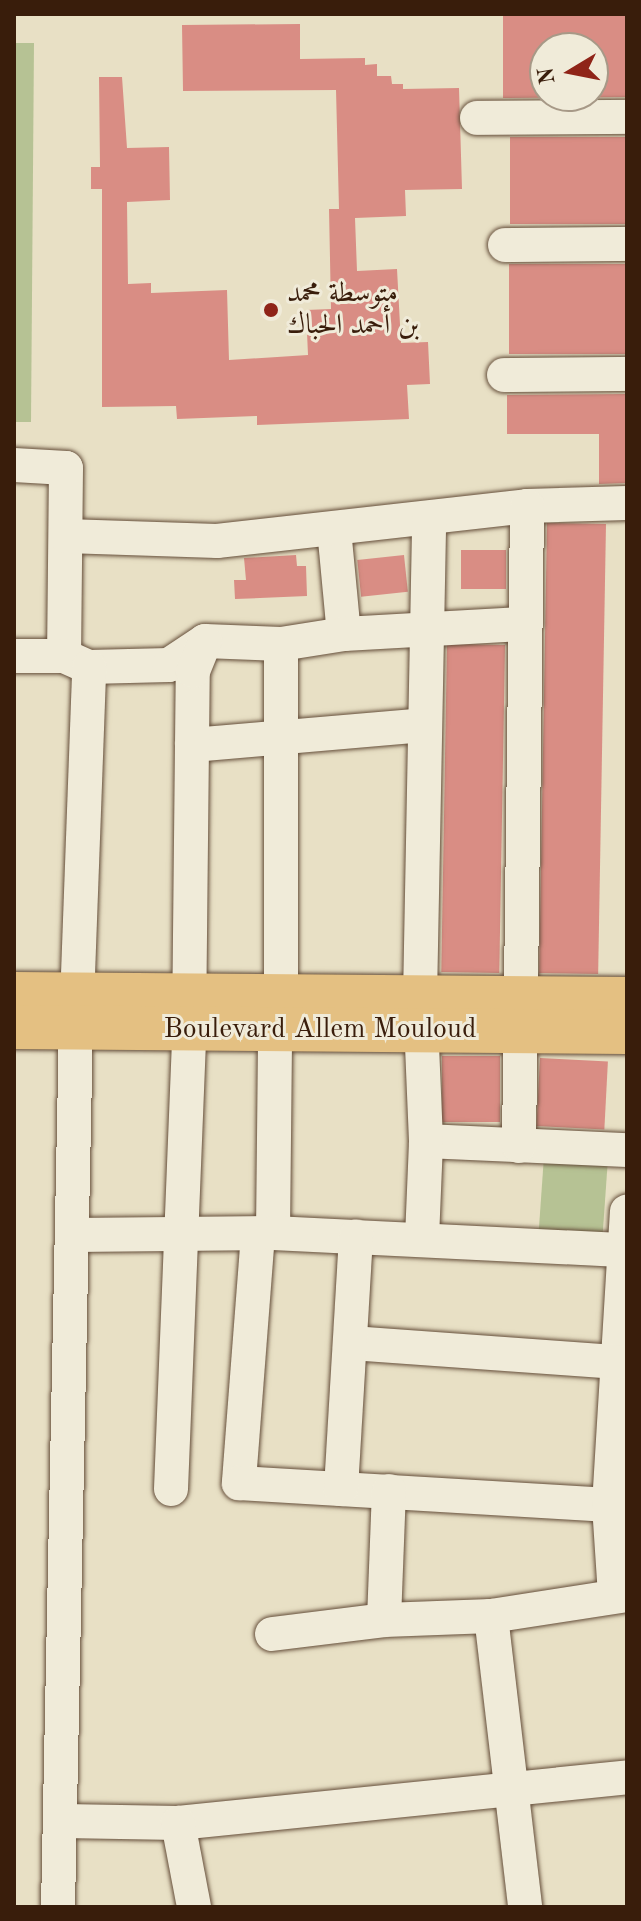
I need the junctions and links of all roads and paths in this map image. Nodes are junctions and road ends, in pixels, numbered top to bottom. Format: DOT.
graph roads {
  1 [pos="627,117"];
  2 [pos="477,118"];
  3 [pos="627,244"];
  4 [pos="505,245"];
  5 [pos="627,374"];
  6 [pos="504,375"];
  7 [pos="14,465"];
  8 [pos="627,503"];
  9 [pos="527,506"];
  10 [pos="429,518"];
  11 [pos="334,529"];
  12 [pos="66,536"];
  13 [pos="522,624"];
  14 [pos="430,628"];
  15 [pos="344,634"];
  16 [pos="205,641"];
  17 [pos="281,644"];
  18 [pos="14,656"];
  19 [pos="76,662"];
  20 [pos="424,725"];
  21 [pos="282,735"];
  22 [pos="192,745"];
  23 [pos="14,994"];
  24 [pos="627,999"];
  25 [pos="76,1012"];
  26 [pos="189,1013"];
  27 [pos="422,1013"];
  28 [pos="278,1015"];
  29 [pos="521,1015"];
  30 [pos="14,1027"];
  31 [pos="627,1032"];
  32 [pos="426,1141"];
  33 [pos="519,1146"];
  34 [pos="627,1150"];
  35 [pos="627,1212"];
  36 [pos="179,1231"];
  37 [pos="266,1234"];
  38 [pos="74,1235"];
  39 [pos="356,1236"];
  40 [pos="422,1238"];
  41 [pos="626,1250"];
  42 [pos="351,1343"];
  43 [pos="618,1362"];
  44 [pos="171,1489"];
  45 [pos="341,1489"];
  46 [pos="389,1491"];
  47 [pos="609,1505"];
  48 [pos="621,1596"];
  49 [pos="491,1616"];
  50 [pos="384,1620"];
  51 [pos="272,1634"];
  52 [pos="627,1777"];
  53 [pos="510,1785"];
  54 [pos="63,1821"];
  55 [pos="178,1823"];
  56 [pos="58,1907"];
  57 [pos="194,1907"];
  58 [pos="525,1907"];
  1 -- 2 [label="street"];
  3 -- 4 [label="street"];
  5 -- 6 [label="street"];
  7 -- 12 [label="street"];
  8 -- 9 [label="street"];
  9 -- 10 [label="street"];
  9 -- 13 [label="street"];
  10 -- 11 [label="street"];
  10 -- 14 [label="street"];
  11 -- 12 [label="street"];
  11 -- 15 [label="street"];
  12 -- 19 [label="street"];
  13 -- 14 [label="street"];
  13 -- 29 [label="street"];
  14 -- 15 [label="street"];
  14 -- 20 [label="street"];
  15 -- 17 [label="street"];
  16 -- 17 [label="street"];
  16 -- 19 [label="street"];
  16 -- 22 [label="street"];
  17 -- 21 [label="street"];
  18 -- 19 [label="street"];
  19 -- 25 [label="street"];
  20 -- 21 [label="street"];
  20 -- 27 [label="street"];
  21 -- 22 [label="street"];
  21 -- 28 [label="street"];
  22 -- 26 [label="street"];
  23 -- 25 [label="main road, Boulevard Allem Mouloud"];
  24 -- 29 [label="main road, Boulevard Allem Mouloud"];
  25 -- 26 [label="main road, Boulevard Allem Mouloud"];
  25 -- 30 [label="main road, Boulevard Allem Mouloud"];
  25 -- 38 [label="street"];
  26 -- 28 [label="main road, Boulevard Allem Mouloud"];
  26 -- 36 [label="street"];
  27 -- 28 [label="main road, Boulevard Allem Mouloud"];
  27 -- 29 [label="main road, Boulevard Allem Mouloud"];
  27 -- 32 [label="street"];
  28 -- 37 [label="street"];
  29 -- 31 [label="main road, Boulevard Allem Mouloud"];
  29 -- 33 [label="street"];
  32 -- 33 [label="street"];
  32 -- 40 [label="street"];
  33 -- 34 [label="street"];
  35 -- 41 [label="street"];
  36 -- 37 [label="street"];
  36 -- 38 [label="street"];
  36 -- 44 [label="street"];
  37 -- 39 [label="street"];
  37 -- 45 [label="street"];
  38 -- 54 [label="street"];
  39 -- 40 [label="street"];
  39 -- 42 [label="street"];
  40 -- 41 [label="street"];
  41 -- 43 [label="street"];
  42 -- 43 [label="street"];
  42 -- 45 [label="street"];
  43 -- 47 [label="street"];
  45 -- 46 [label="street"];
  46 -- 47 [label="street"];
  46 -- 50 [label="street"];
  47 -- 48 [label="street"];
  48 -- 49 [label="street"];
  49 -- 50 [label="street"];
  49 -- 53 [label="street"];
  50 -- 51 [label="street"];
  52 -- 53 [label="street"];
  53 -- 55 [label="street"];
  53 -- 58 [label="street"];
  54 -- 55 [label="street"];
  54 -- 56 [label="street"];
  55 -- 57 [label="street"];
}
